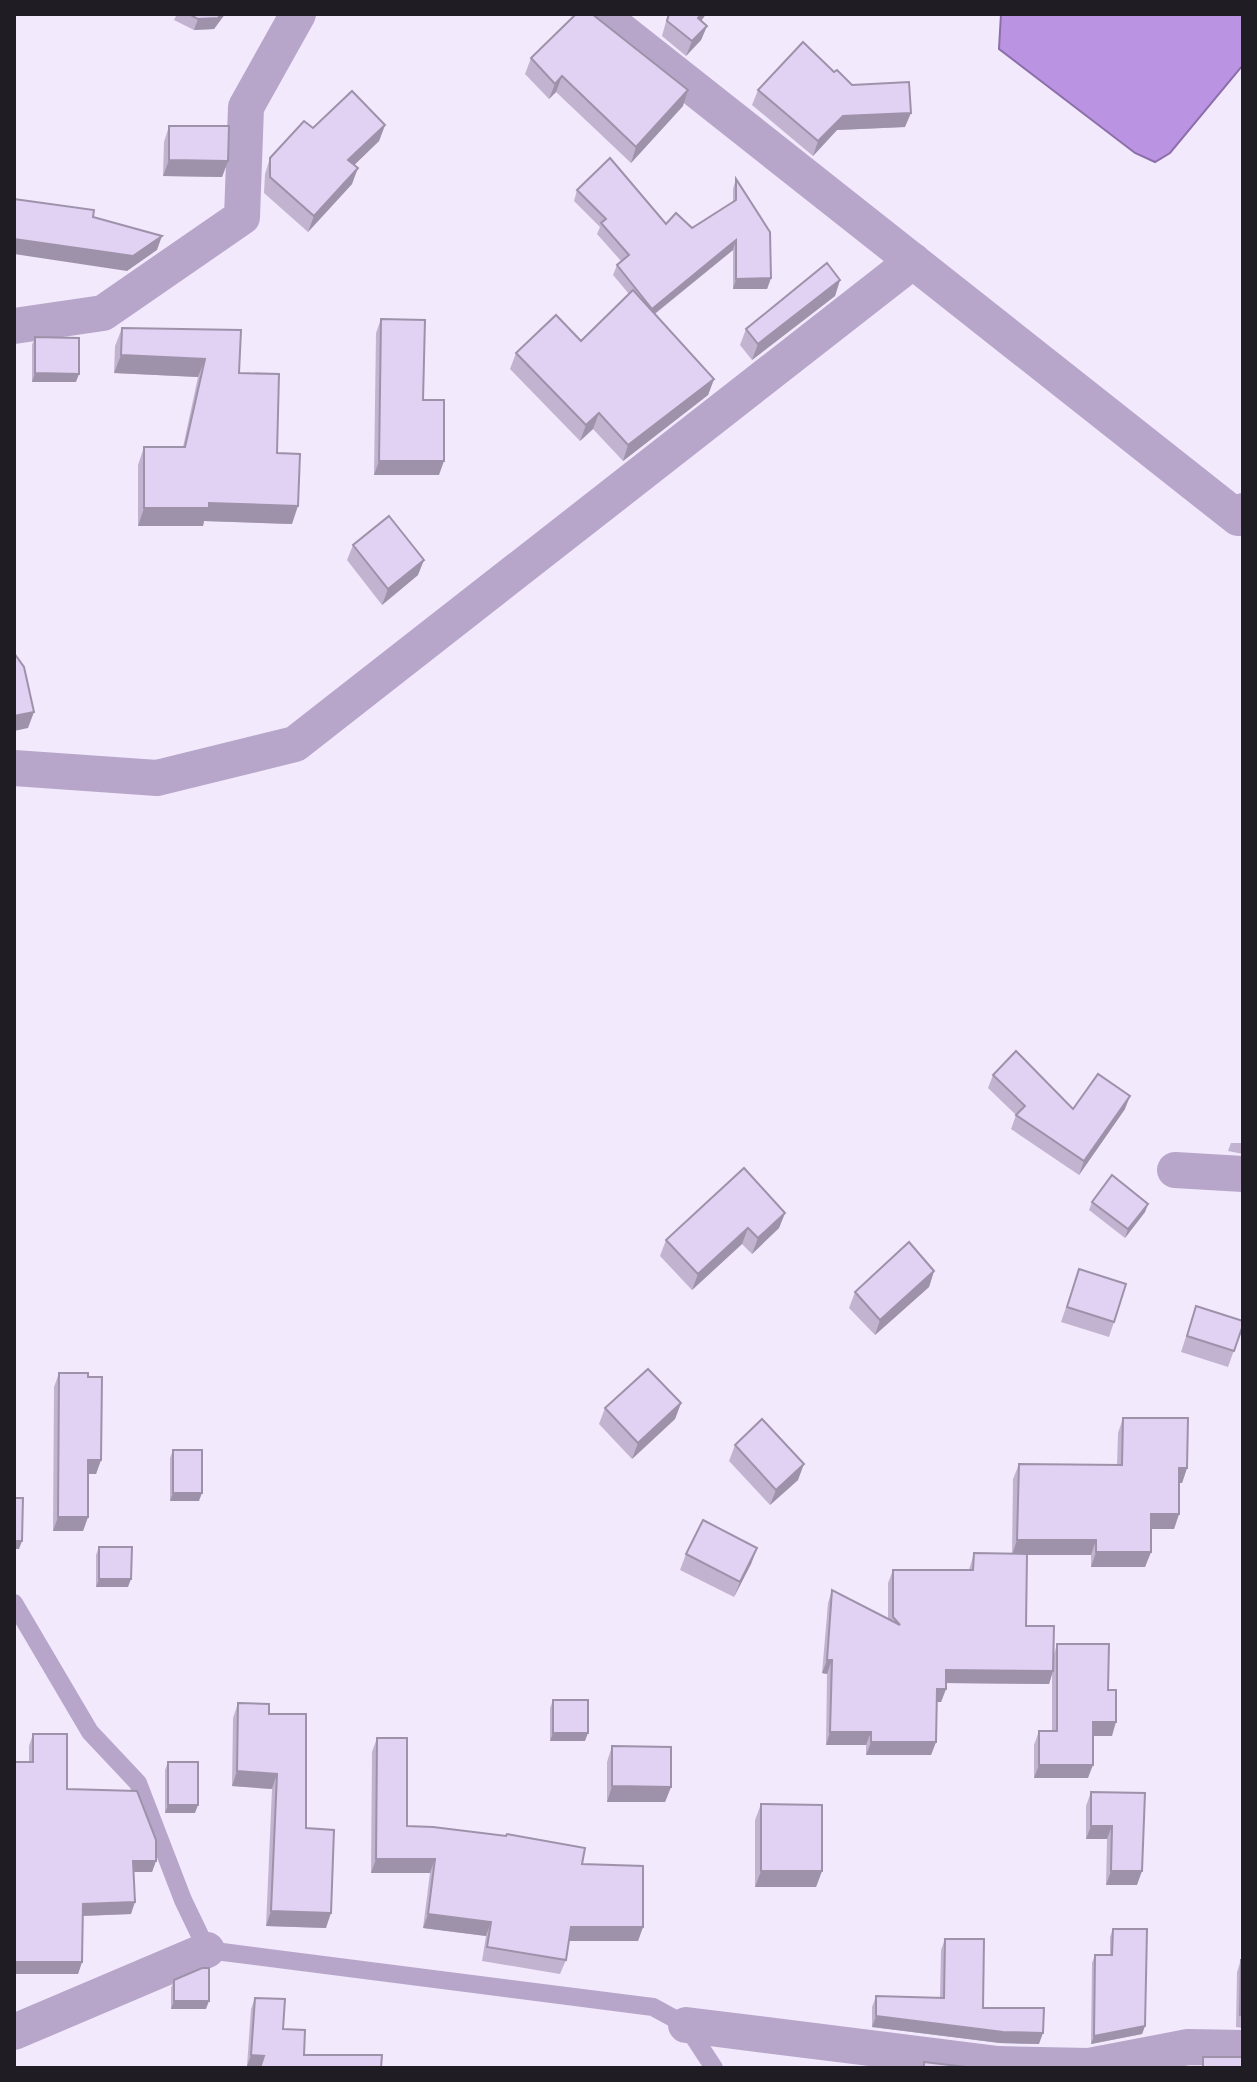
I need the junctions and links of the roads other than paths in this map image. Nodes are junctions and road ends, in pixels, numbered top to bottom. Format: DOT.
graph roads {
  1 [pos="298,14"];
  2 [pos="600,14"];
  3 [pos="913,261"];
  4 [pos="14,326"];
  5 [pos="1243,511"];
  6 [pos="14,768"];
  7 [pos="1175,1170"];
  8 [pos="1243,1174"];
  9 [pos="14,1603"];
  10 [pos="207,1950"];
  11 [pos="686,2025"];
  12 [pos="14,2032"];
  13 [pos="1243,2048"];
  14 [pos="998,2066"];
  15 [pos="714,2068"];
  1 -- 4 [label="street"];
  2 -- 3 [label="street"];
  3 -- 5 [label="street"];
  3 -- 6 [label="street"];
  7 -- 8 [label="street"];
  9 -- 10 [label="lane"];
  10 -- 11 [label="lane"];
  10 -- 12 [label="street"];
  11 -- 14 [label="street"];
  11 -- 15 [label="lane"];
  13 -- 14 [label="street"];
}
